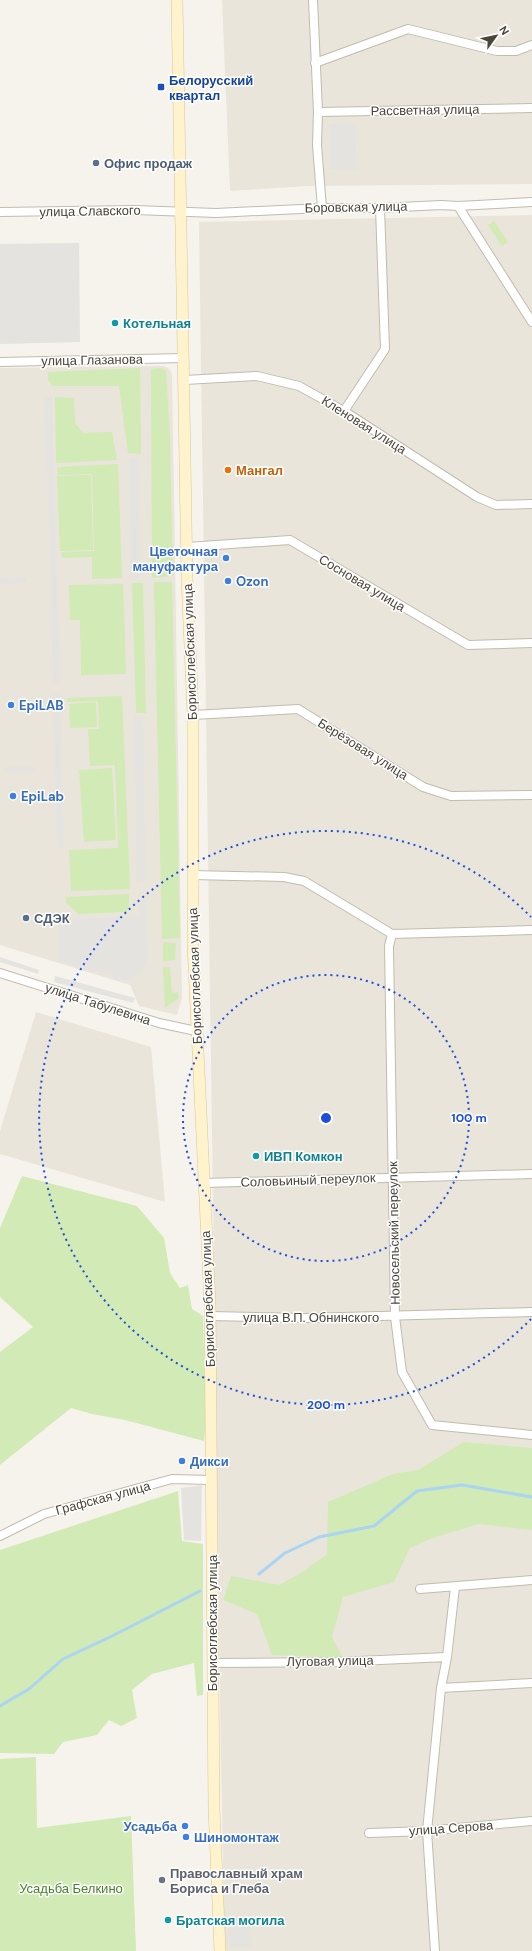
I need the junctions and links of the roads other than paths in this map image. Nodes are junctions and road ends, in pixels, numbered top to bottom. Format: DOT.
graph roads {
  1 [pos="177,0"];
  2 [pos="314,0"];
  3 [pos="532,45"];
  4 [pos="315,63"];
  5 [pos="532,108"];
  6 [pos="318,112"];
  7 [pos="532,202"];
  8 [pos="458,206"];
  9 [pos="322,208"];
  10 [pos="380,208"];
  11 [pos="181,211"];
  12 [pos="0,212"];
  13 [pos="532,322"];
  14 [pos="184,358"];
  15 [pos="0,362"];
  16 [pos="185,380"];
  17 [pos="344,411"];
  18 [pos="532,504"];
  19 [pos="187,547"];
  20 [pos="532,643"];
  21 [pos="193,715"];
  22 [pos="532,795"];
  23 [pos="192,875"];
  24 [pos="532,930"];
  25 [pos="392,934"];
  26 [pos="0,973"];
  27 [pos="196,1031"];
  28 [pos="532,1174"];
  29 [pos="393,1177"];
  30 [pos="204,1183"];
  31 [pos="532,1312"];
  32 [pos="210,1316"];
  33 [pos="395,1317"];
  34 [pos="532,1435"];
  35 [pos="211,1480"];
  36 [pos="0,1536"];
  37 [pos="532,1580"];
  38 [pos="455,1587"];
  39 [pos="420,1589"];
  40 [pos="446,1657"];
  41 [pos="213,1663"];
  42 [pos="532,1683"];
  43 [pos="441,1688"];
  44 [pos="532,1821"];
  45 [pos="426,1831"];
  46 [pos="369,1833"];
  47 [pos="220,1951"];
  48 [pos="435,1951"];
  1 -- 11 [label="street, Борисоглебская улица"];
  2 -- 4 [label="street"];
  3 -- 4 [label="street"];
  4 -- 6 [label="street"];
  5 -- 6 [label="street, Рассветная улица"];
  6 -- 9 [label="street"];
  7 -- 8 [label="street, Боровская улица"];
  8 -- 10 [label="street, Боровская улица"];
  8 -- 13 [label="street"];
  9 -- 10 [label="street, Боровская улица"];
  9 -- 11 [label="street, Боровская улица"];
  10 -- 17 [label="street"];
  11 -- 12 [label="street, улица Славского"];
  11 -- 14 [label="street, Борисоглебская улица"];
  14 -- 15 [label="street, улица Глазанова"];
  14 -- 16 [label="street, Борисоглебская улица"];
  16 -- 17 [label="street, Кленовая улица"];
  16 -- 19 [label="street, Борисоглебская улица"];
  17 -- 18 [label="street, Кленовая улица"];
  19 -- 20 [label="street, Сосновая улица"];
  19 -- 21 [label="street, Борисоглебская улица"];
  21 -- 22 [label="street, Берёзовая улица"];
  21 -- 23 [label="street, Борисоглебская улица"];
  23 -- 25 [label="street"];
  23 -- 27 [label="street, Борисоглебская улица"];
  24 -- 25 [label="street"];
  25 -- 29 [label="street, Новосельский переулок"];
  26 -- 27 [label="street, улица Табулевича"];
  27 -- 30 [label="street, Борисоглебская улица"];
  28 -- 29 [label="street, Соловьиный переулок"];
  29 -- 30 [label="street, Соловьиный переулок"];
  29 -- 33 [label="street, Новосельский переулок"];
  30 -- 32 [label="street, Борисоглебская улица"];
  31 -- 33 [label="street, улица В.П. Обнинского"];
  32 -- 33 [label="street, улица В.П. Обнинского"];
  32 -- 35 [label="street, Борисоглебская улица"];
  33 -- 34 [label="street, Новосельский переулок"];
  35 -- 36 [label="street, Графская улица"];
  35 -- 41 [label="street, Борисоглебская улица"];
  37 -- 38 [label="street"];
  38 -- 39 [label="street"];
  38 -- 40 [label="street"];
  40 -- 41 [label="street, Луговая улица"];
  40 -- 43 [label="street"];
  41 -- 47 [label="street, Борисоглебская улица"];
  42 -- 43 [label="street"];
  43 -- 45 [label="street"];
  44 -- 45 [label="street, улица Серова"];
  45 -- 46 [label="street, улица Серова"];
  45 -- 48 [label="street"];
}
